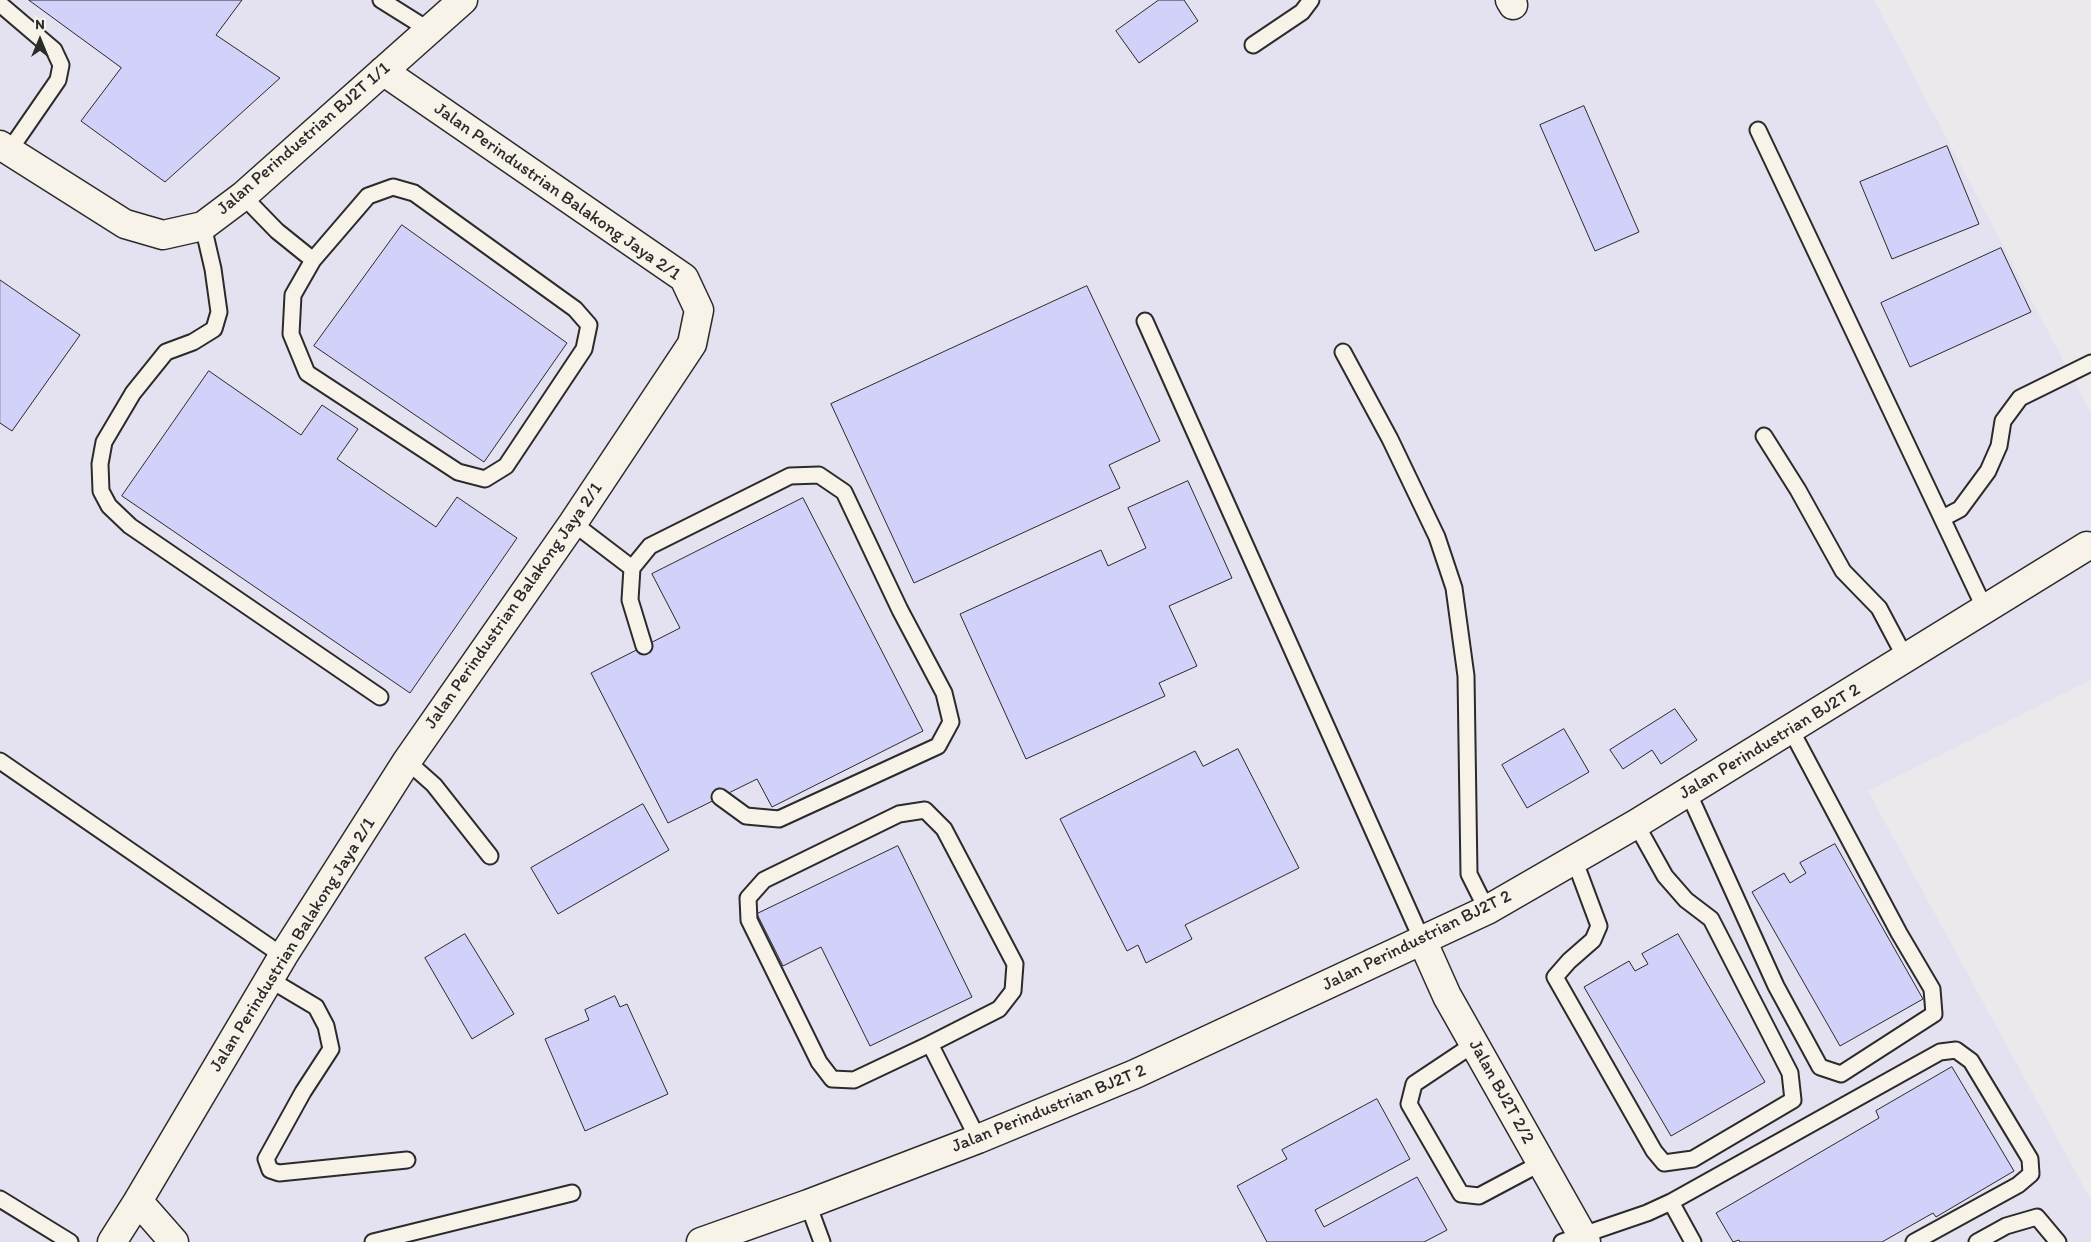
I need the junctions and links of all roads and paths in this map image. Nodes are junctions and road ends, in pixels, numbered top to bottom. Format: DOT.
graph roads {
  1 [pos="381,0"];
  2 [pos="464,0"];
  3 [pos="1310,0"];
  4 [pos="0,4"];
  5 [pos="429,30"];
  6 [pos="1253,45"];
  7 [pos="383,71"];
  8 [pos="1758,130"];
  9 [pos="4,148"];
  10 [pos="243,196"];
  11 [pos="203,226"];
  12 [pos="313,260"];
  13 [pos="1145,320"];
  14 [pos="1343,352"];
  15 [pos="2091,363"];
  16 [pos="1764,436"];
  17 [pos="1943,518"];
  18 [pos="573,523"];
  19 [pos="2089,545"];
  20 [pos="632,568"];
  21 [pos="1985,609"];
  22 [pos="644,646"];
  23 [pos="1906,659"];
  24 [pos="380,698"];
  25 [pos="1791,730"];
  26 [pos="0,760"];
  27 [pos="407,761"];
  28 [pos="1688,792"];
  29 [pos="720,798"];
  30 [pos="1636,824"];
  31 [pos="490,856"];
  32 [pos="1574,859"];
  33 [pos="1488,910"];
  34 [pos="1422,940"];
  35 [pos="283,956"];
  36 [pos="269,979"];
  37 [pos="930,1044"];
  38 [pos="1474,1044"];
  39 [pos="978,1138"];
  40 [pos="407,1160"];
  41 [pos="1541,1163"];
  42 [pos="572,1193"];
  43 [pos="0,1199"];
  44 [pos="138,1201"];
  45 [pos="1671,1202"];
  46 [pos="808,1204"];
  47 [pos="1577,1239"];
  48 [pos="70,1242"];
  49 [pos="112,1242"];
  50 [pos="174,1242"];
  51 [pos="373,1242"];
  52 [pos="701,1242"];
  53 [pos="822,1242"];
  54 [pos="1693,1242"];
  55 [pos="1914,1242"];
  56 [pos="1978,1242"];
  57 [pos="2058,1242"];
  1 -- 5 [label="lane"];
  2 -- 5 [label="street, Jalan Perindustrian BJ2T 1/1"];
  3 -- 6 [label="lane"];
  4 -- 9 [label="lane"];
  5 -- 7 [label="street, Jalan Perindustrian BJ2T 1/1"];
  7 -- 10 [label="street, Jalan Perindustrian BJ2T 1/1"];
  7 -- 18 [label="street, Jalan Perindustrian Balakong Jaya 2/1"];
  8 -- 17 [label="lane"];
  9 -- 11 [label="street, Jalan Perindustrian BJ2T 1/1"];
  10 -- 11 [label="street, Jalan Perindustrian BJ2T 1/1"];
  10 -- 12 [label="lane"];
  11 -- 24 [label="lane"];
  12 -- 12 [label="lane"];
  13 -- 34 [label="lane"];
  14 -- 33 [label="lane"];
  15 -- 17 [label="lane"];
  16 -- 23 [label="lane"];
  17 -- 21 [label="lane"];
  18 -- 20 [label="lane"];
  18 -- 27 [label="street, Jalan Perindustrian Balakong Jaya 2/1"];
  19 -- 21 [label="street, Jalan Perindustrian BJ2T 2"];
  20 -- 22 [label="lane"];
  20 -- 29 [label="lane"];
  21 -- 23 [label="street, Jalan Perindustrian BJ2T 2"];
  23 -- 25 [label="street, Jalan Perindustrian BJ2T 2"];
  25 -- 28 [label="street, Jalan Perindustrian BJ2T 2"];
  25 -- 28 [label="lane"];
  26 -- 35 [label="lane"];
  27 -- 31 [label="lane"];
  27 -- 35 [label="street, Jalan Perindustrian Balakong Jaya 2/1"];
  28 -- 30 [label="street, Jalan Perindustrian BJ2T 2"];
  30 -- 32 [label="street, Jalan Perindustrian BJ2T 2"];
  30 -- 32 [label="lane"];
  32 -- 33 [label="street, Jalan Perindustrian BJ2T 2"];
  33 -- 34 [label="street, Jalan Perindustrian BJ2T 2"];
  34 -- 38 [label="street, Jalan BJ2T 2/2"];
  34 -- 39 [label="street, Jalan Perindustrian BJ2T 2"];
  35 -- 36 [label="street, Jalan Perindustrian Balakong Jaya 2/1"];
  36 -- 40 [label="lane"];
  36 -- 44 [label="street, Jalan Perindustrian Balakong Jaya 2/1"];
  37 -- 37 [label="lane"];
  37 -- 39 [label="lane"];
  38 -- 41 [label="street, Jalan BJ2T 2/2"];
  38 -- 41 [label="lane"];
  39 -- 46 [label="street, Jalan Perindustrian BJ2T 2"];
  41 -- 47 [label="street, Jalan BJ2T 2/2"];
  42 -- 51 [label="lane"];
  43 -- 48 [label="lane"];
  44 -- 49 [label="street, Jalan Perindustrian Balakong Jaya 2/1"];
  44 -- 50 [label="street"];
  45 -- 47 [label="lane"];
  45 -- 54 [label="lane"];
  45 -- 55 [label="lane"];
  46 -- 52 [label="street, Jalan Perindustrian BJ2T 2"];
  46 -- 53 [label="lane"];
  56 -- 57 [label="lane"];
}
